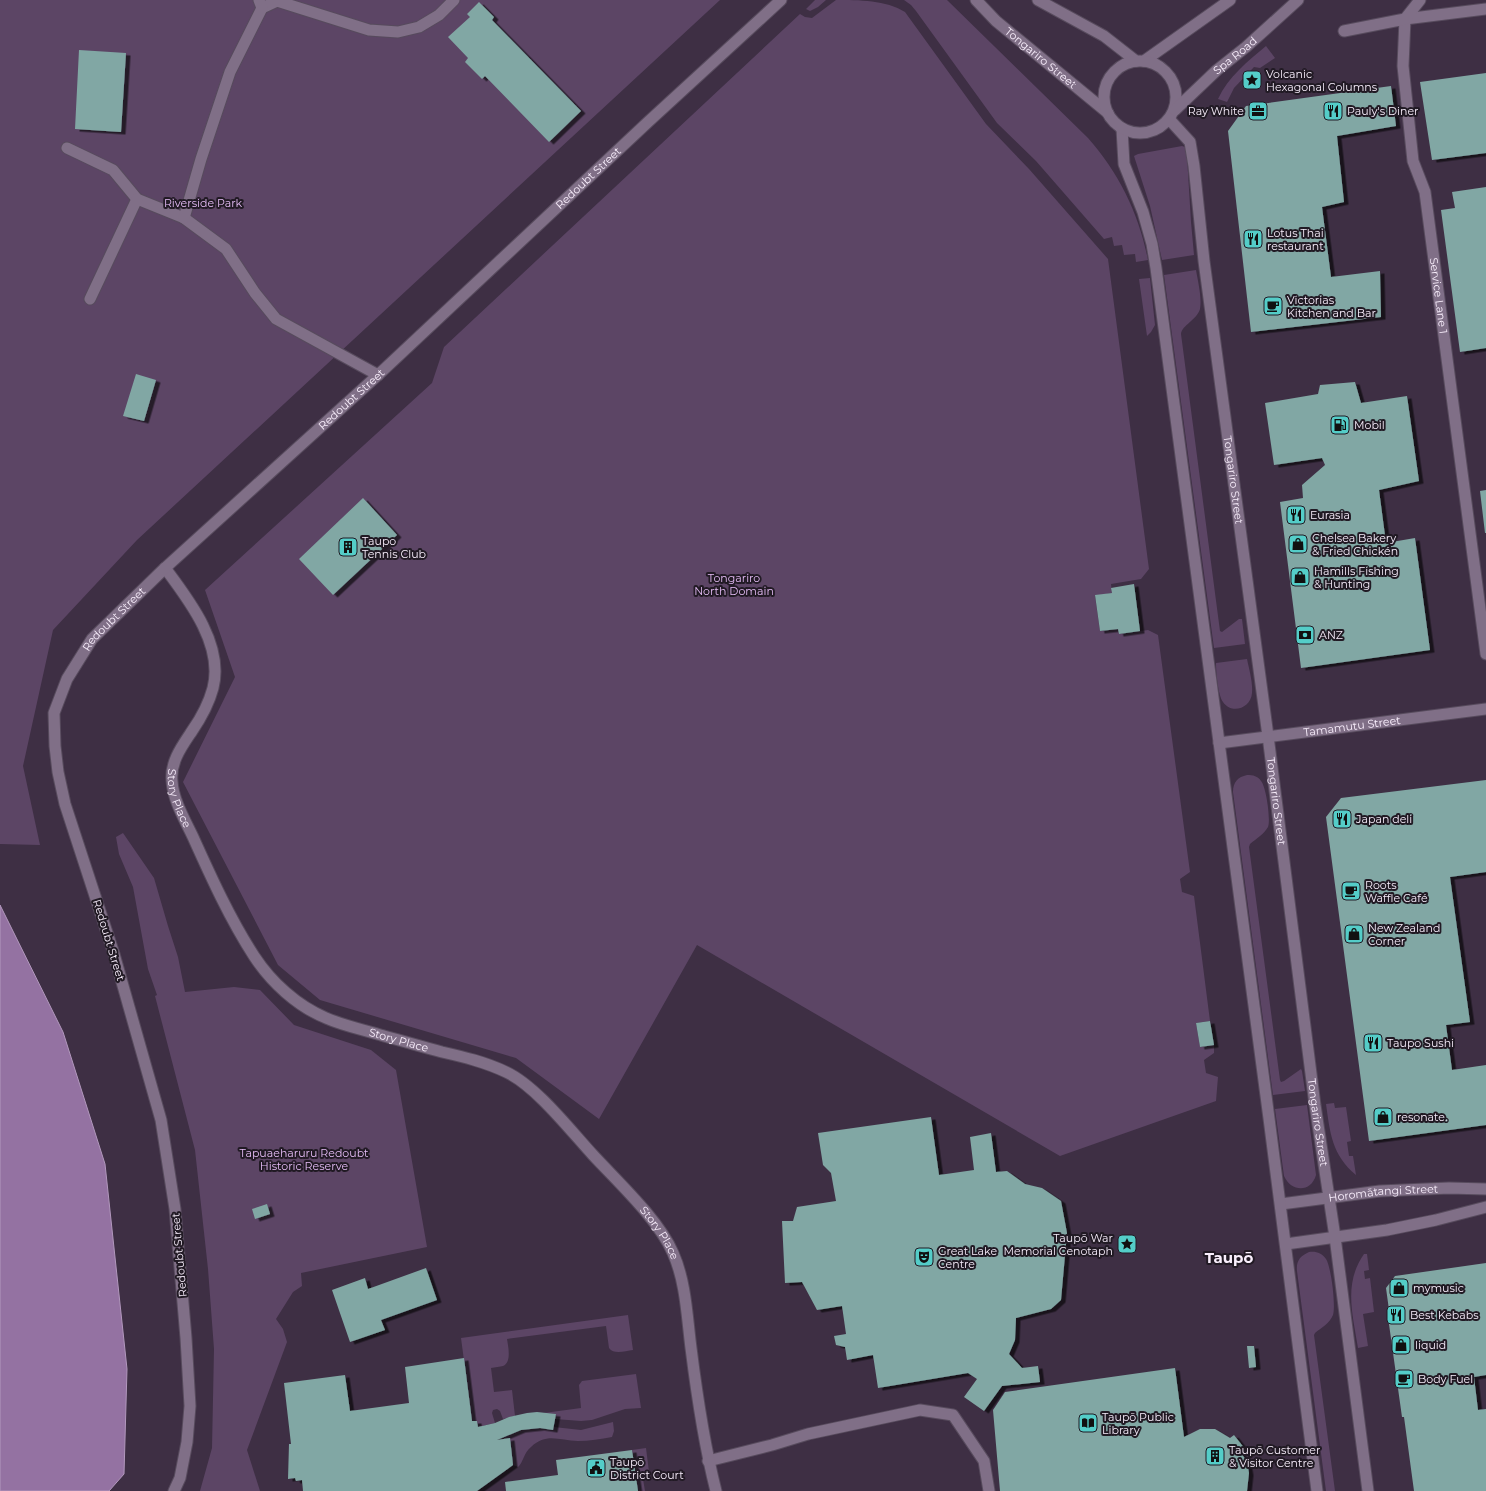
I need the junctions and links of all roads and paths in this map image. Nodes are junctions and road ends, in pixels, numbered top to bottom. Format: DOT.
graph roads {
  1 [pos="454,0"];
  2 [pos="781,0"];
  3 [pos="976,0"];
  4 [pos="1038,0"];
  5 [pos="1230,0"];
  6 [pos="1298,0"];
  7 [pos="1420,0"];
  8 [pos="260,4"];
  9 [pos="1486,9"];
  10 [pos="1405,19"];
  11 [pos="1344,32"];
  12 [pos="1140,61"];
  13 [pos="1108,113"];
  14 [pos="1171,115"];
  15 [pos="1121,128"];
  16 [pos="67,148"];
  17 [pos="138,199"];
  18 [pos="184,218"];
  19 [pos="90,299"];
  20 [pos="378,375"];
  21 [pos="165,568"];
  22 [pos="1486,654"];
  23 [pos="1486,709"];
  24 [pos="1268,736"];
  25 [pos="1219,743"];
  26 [pos="1486,1189"];
  27 [pos="1329,1198"];
  28 [pos="1281,1204"];
  29 [pos="1486,1207"];
  30 [pos="1335,1237"];
  31 [pos="1286,1244"];
  32 [pos="708,1461"];
  33 [pos="174,1491"];
  34 [pos="716,1491"];
  35 [pos="989,1491"];
  36 [pos="1317,1491"];
  37 [pos="1368,1491"];
  1 -- 8 [label="street"];
  2 -- 20 [label="street, Redoubt Street"];
  3 -- 13 [label="street, Tongariro Street"];
  4 -- 12 [label="street"];
  5 -- 12 [label="street"];
  6 -- 14 [label="street, Spa Road"];
  7 -- 10 [label="street"];
  8 -- 18 [label="street"];
  9 -- 10 [label="street"];
  10 -- 11 [label="street"];
  10 -- 22 [label="street, Service Lane 1"];
  12 -- 13 [label="street"];
  12 -- 14 [label="street"];
  13 -- 15 [label="street"];
  14 -- 15 [label="street"];
  14 -- 24 [label="street, Tongariro Street"];
  15 -- 25 [label="street"];
  16 -- 17 [label="street"];
  17 -- 18 [label="street"];
  17 -- 19 [label="street"];
  18 -- 20 [label="street"];
  20 -- 21 [label="street, Redoubt Street"];
  21 -- 32 [label="street, Story Place"];
  21 -- 33 [label="street, Redoubt Street"];
  23 -- 24 [label="street, Tamamutu Street"];
  24 -- 25 [label="street, Tamamutu Street"];
  24 -- 27 [label="street, Tongariro Street"];
  25 -- 28 [label="street"];
  26 -- 27 [label="street, Horomātangi Street"];
  27 -- 28 [label="street, Horomātangi Street"];
  27 -- 30 [label="street, Tongariro Street"];
  28 -- 31 [label="street"];
  29 -- 30 [label="street"];
  30 -- 31 [label="street"];
  30 -- 37 [label="street, Tongariro Street"];
  31 -- 36 [label="street"];
  32 -- 34 [label="street, Story Place"];
  32 -- 35 [label="street"];
}
